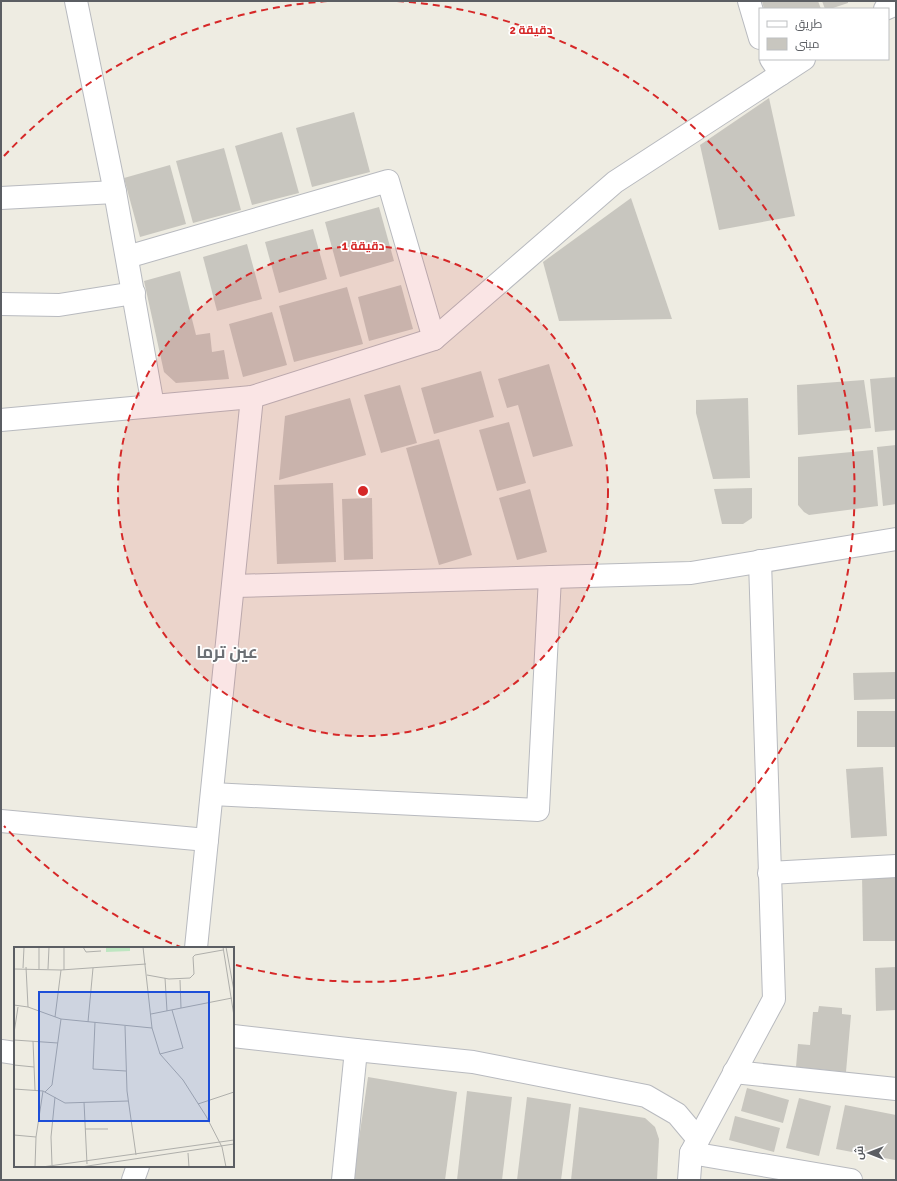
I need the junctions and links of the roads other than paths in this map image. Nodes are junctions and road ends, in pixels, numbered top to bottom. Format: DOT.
graph roads {
  1 [pos="76,1"];
  2 [pos="749,1"];
  3 [pos="759,35"];
  4 [pos="800,60"];
  5 [pos="776,67"];
  6 [pos="115,192"];
  7 [pos="1,198"];
  8 [pos="127,257"];
  9 [pos="134,292"];
  10 [pos="1,304"];
  11 [pos="434,339"];
  12 [pos="252,397"];
  13 [pos="153,406"];
  14 [pos="1,420"];
  15 [pos="896,539"];
  16 [pos="760,561"];
  17 [pos="550,577"];
  18 [pos="234,586"];
  19 [pos="212,794"];
  20 [pos="1,821"];
  21 [pos="207,840"];
  22 [pos="896,866"];
  23 [pos="770,873"];
  24 [pos="196,947"];
  25 [pos="234,1036"];
  26 [pos="356,1050"];
  27 [pos="1,1051"];
  28 [pos="14,1053"];
  29 [pos="734,1072"];
  30 [pos="896,1089"];
  31 [pos="694,1146"];
  32 [pos="138,1167"];
  33 [pos="133,1180"];
  34 [pos="343,1180"];
  35 [pos="689,1180"];
  36 [pos="852,1180"];
  1 -- 6 [label="street"];
  2 -- 3 [label="street"];
  4 -- 5 [label="street"];
  5 -- 11 [label="street"];
  6 -- 7 [label="street"];
  6 -- 8 [label="street"];
  8 -- 9 [label="street"];
  8 -- 11 [label="street"];
  9 -- 10 [label="street"];
  9 -- 13 [label="street"];
  11 -- 12 [label="street"];
  12 -- 13 [label="street"];
  12 -- 18 [label="street"];
  13 -- 14 [label="street"];
  15 -- 16 [label="street"];
  16 -- 17 [label="street"];
  16 -- 23 [label="street"];
  17 -- 18 [label="street"];
  17 -- 19 [label="street"];
  18 -- 19 [label="street"];
  19 -- 21 [label="street"];
  20 -- 21 [label="street"];
  21 -- 24 [label="street"];
  22 -- 23 [label="street"];
  23 -- 29 [label="street"];
  25 -- 26 [label="street"];
  26 -- 31 [label="street"];
  26 -- 34 [label="street"];
  27 -- 28 [label="street"];
  29 -- 30 [label="street"];
  29 -- 31 [label="street"];
  31 -- 35 [label="street"];
  31 -- 36 [label="street"];
  32 -- 33 [label="street"];
}
